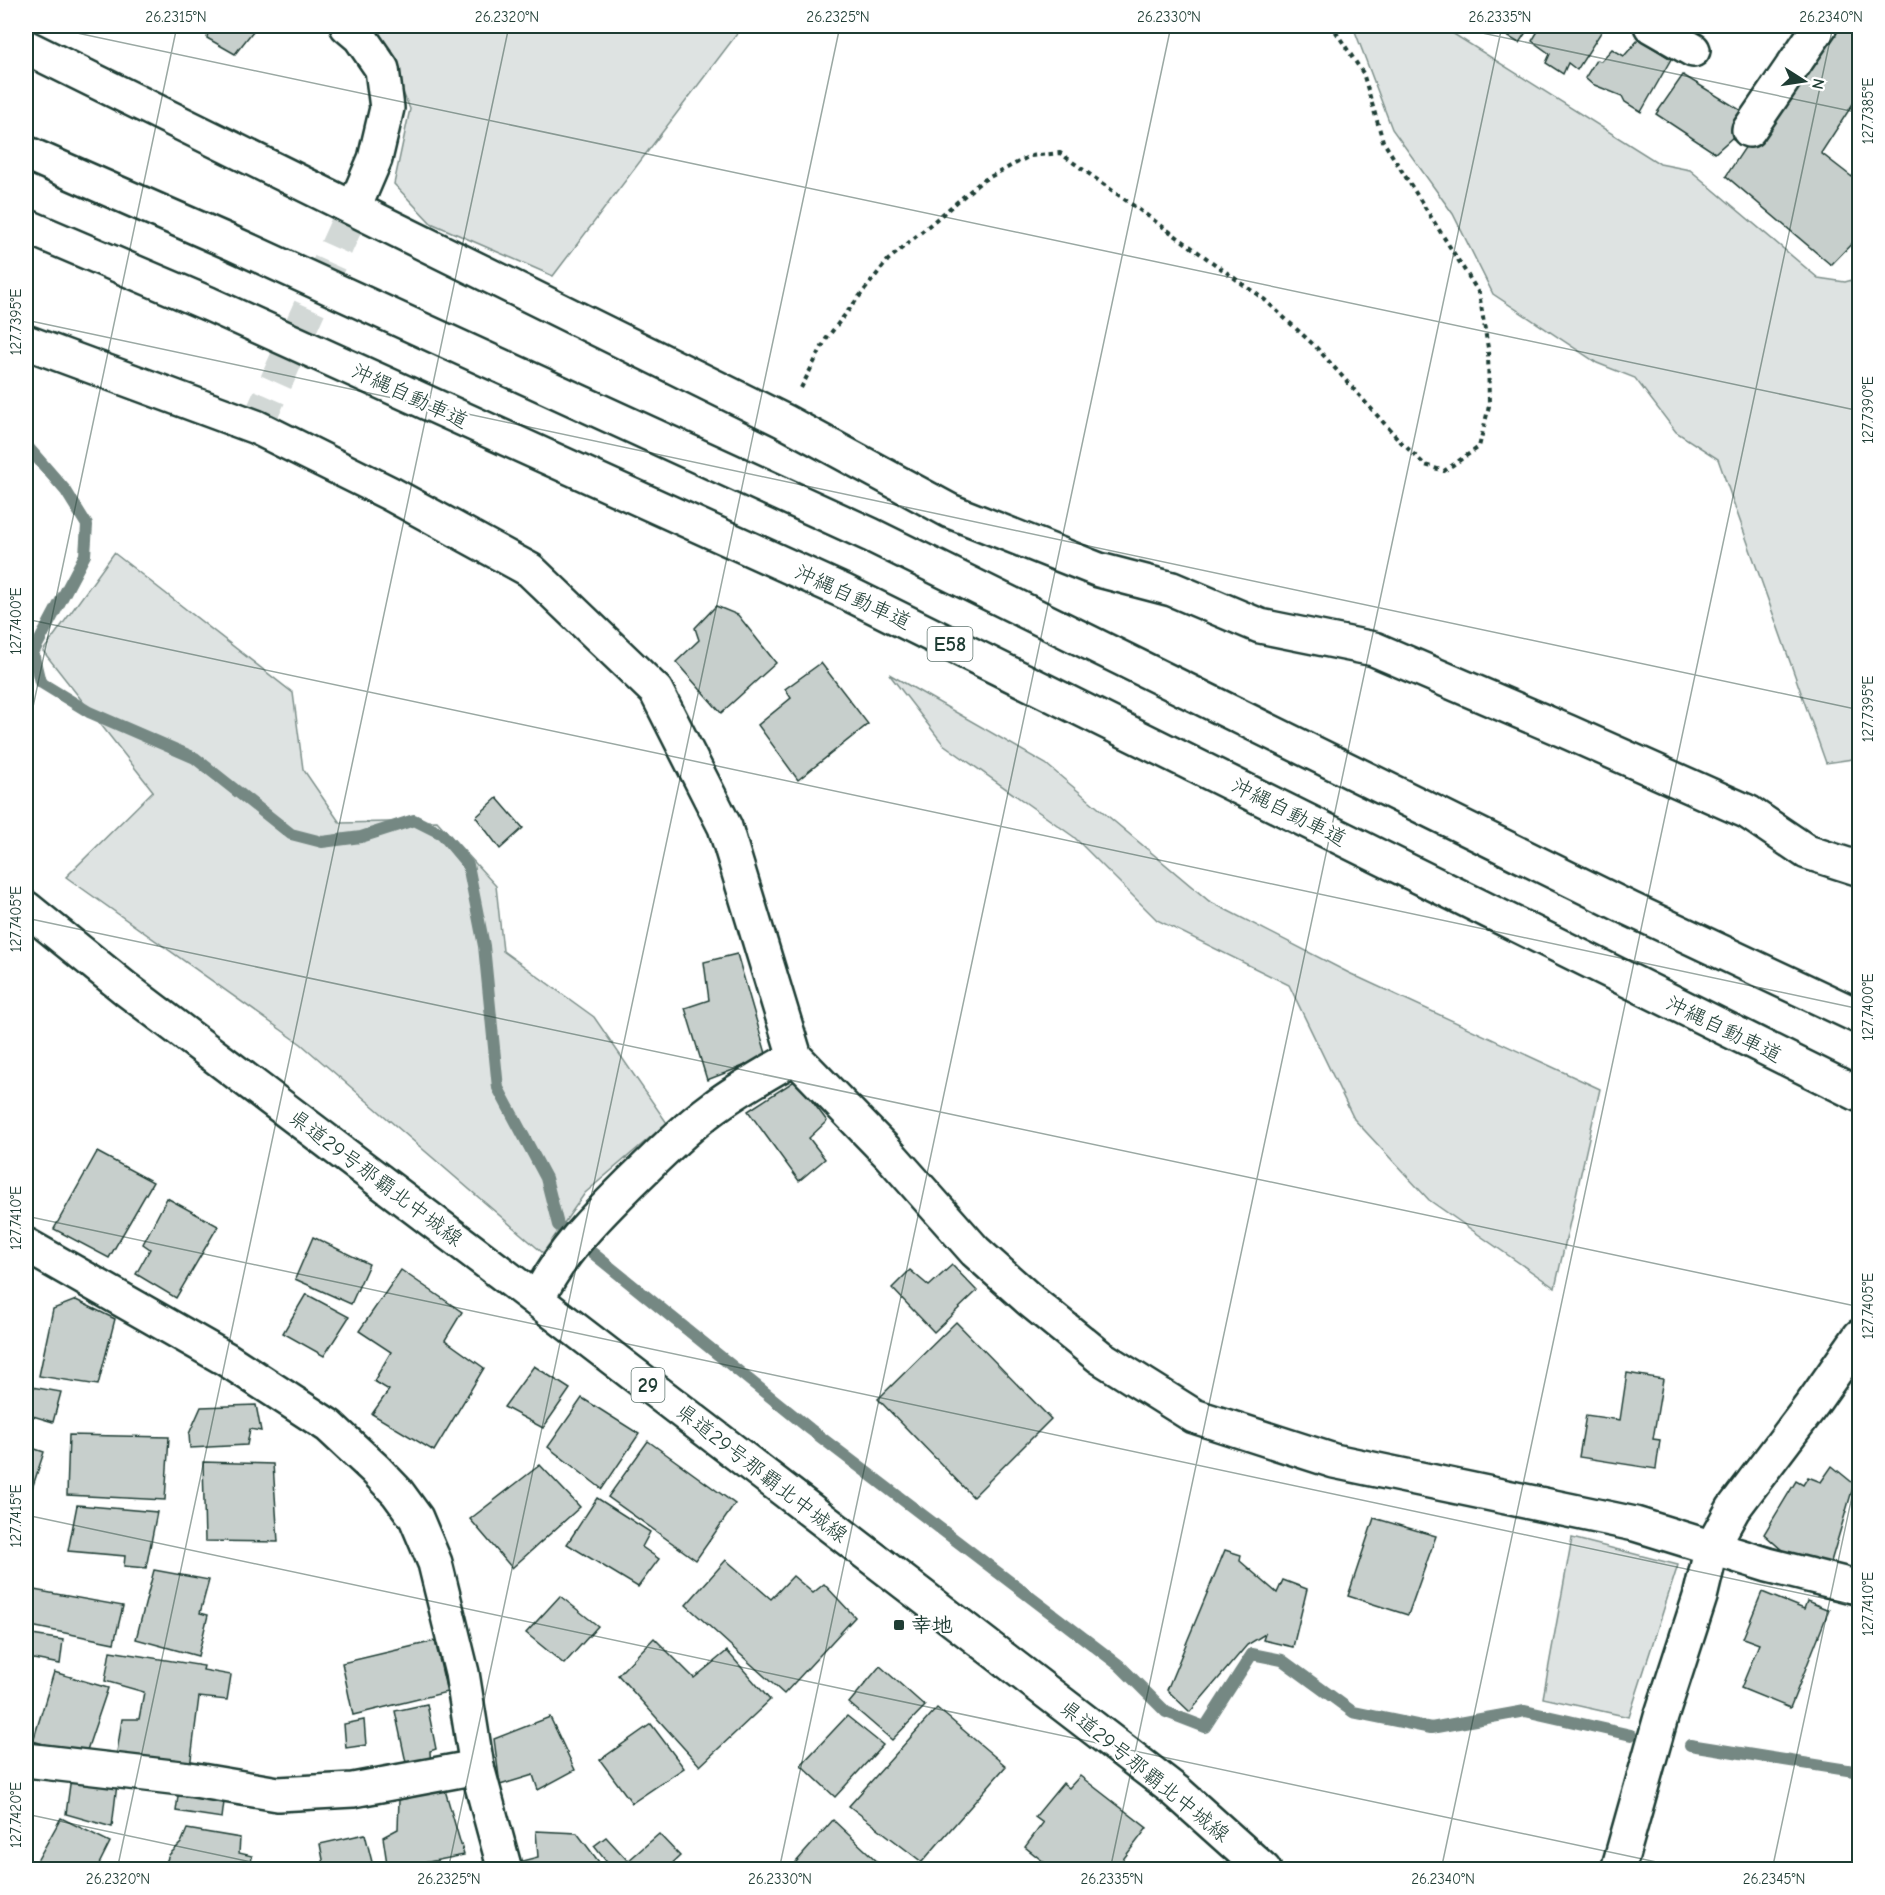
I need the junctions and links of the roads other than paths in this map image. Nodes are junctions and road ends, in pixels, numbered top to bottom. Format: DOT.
graph roads {
  1 [pos="347,26"];
  2 [pos="1651,26"];
  3 [pos="1820,26"];
  4 [pos="26,47"];
  5 [pos="1693,50"];
  6 [pos="1749,130"];
  7 [pos="26,153"];
  8 [pos="354,208"];
  9 [pos="26,226"];
  10 [pos="26,342"];
  11 [pos="1860,869"];
  12 [pos="26,908"];
  13 [pos="1860,1017"];
  14 [pos="795,1057"];
  15 [pos="1860,1095"];
  16 [pos="26,1245"];
  17 [pos="537,1300"];
  18 [pos="1860,1336"];
  19 [pos="1712,1547"];
  20 [pos="1860,1588"];
  21 [pos="26,1760"];
  22 [pos="477,1767"];
  23 [pos="505,1869"];
  24 [pos="1264,1869"];
  25 [pos="1618,1869"];
  1 -- 8 [label="main road"];
  2 -- 5 [label="main road"];
  3 -- 6 [label="main road"];
  4 -- 8 [label="main road"];
  7 -- 13 [label="main road"];
  8 -- 11 [label="main road"];
  9 -- 15 [label="main road, 沖縄自動車道 / E58"];
  10 -- 14 [label="main road"];
  12 -- 17 [label="main road, 県道29号那覇北中城線 / 29"];
  14 -- 17 [label="main road"];
  14 -- 19 [label="main road"];
  16 -- 22 [label="main road"];
  17 -- 24 [label="main road, 県道29号那覇北中城線 / 29"];
  18 -- 19 [label="main road"];
  19 -- 20 [label="main road"];
  19 -- 25 [label="main road"];
  21 -- 22 [label="main road"];
  22 -- 23 [label="main road"];
}
